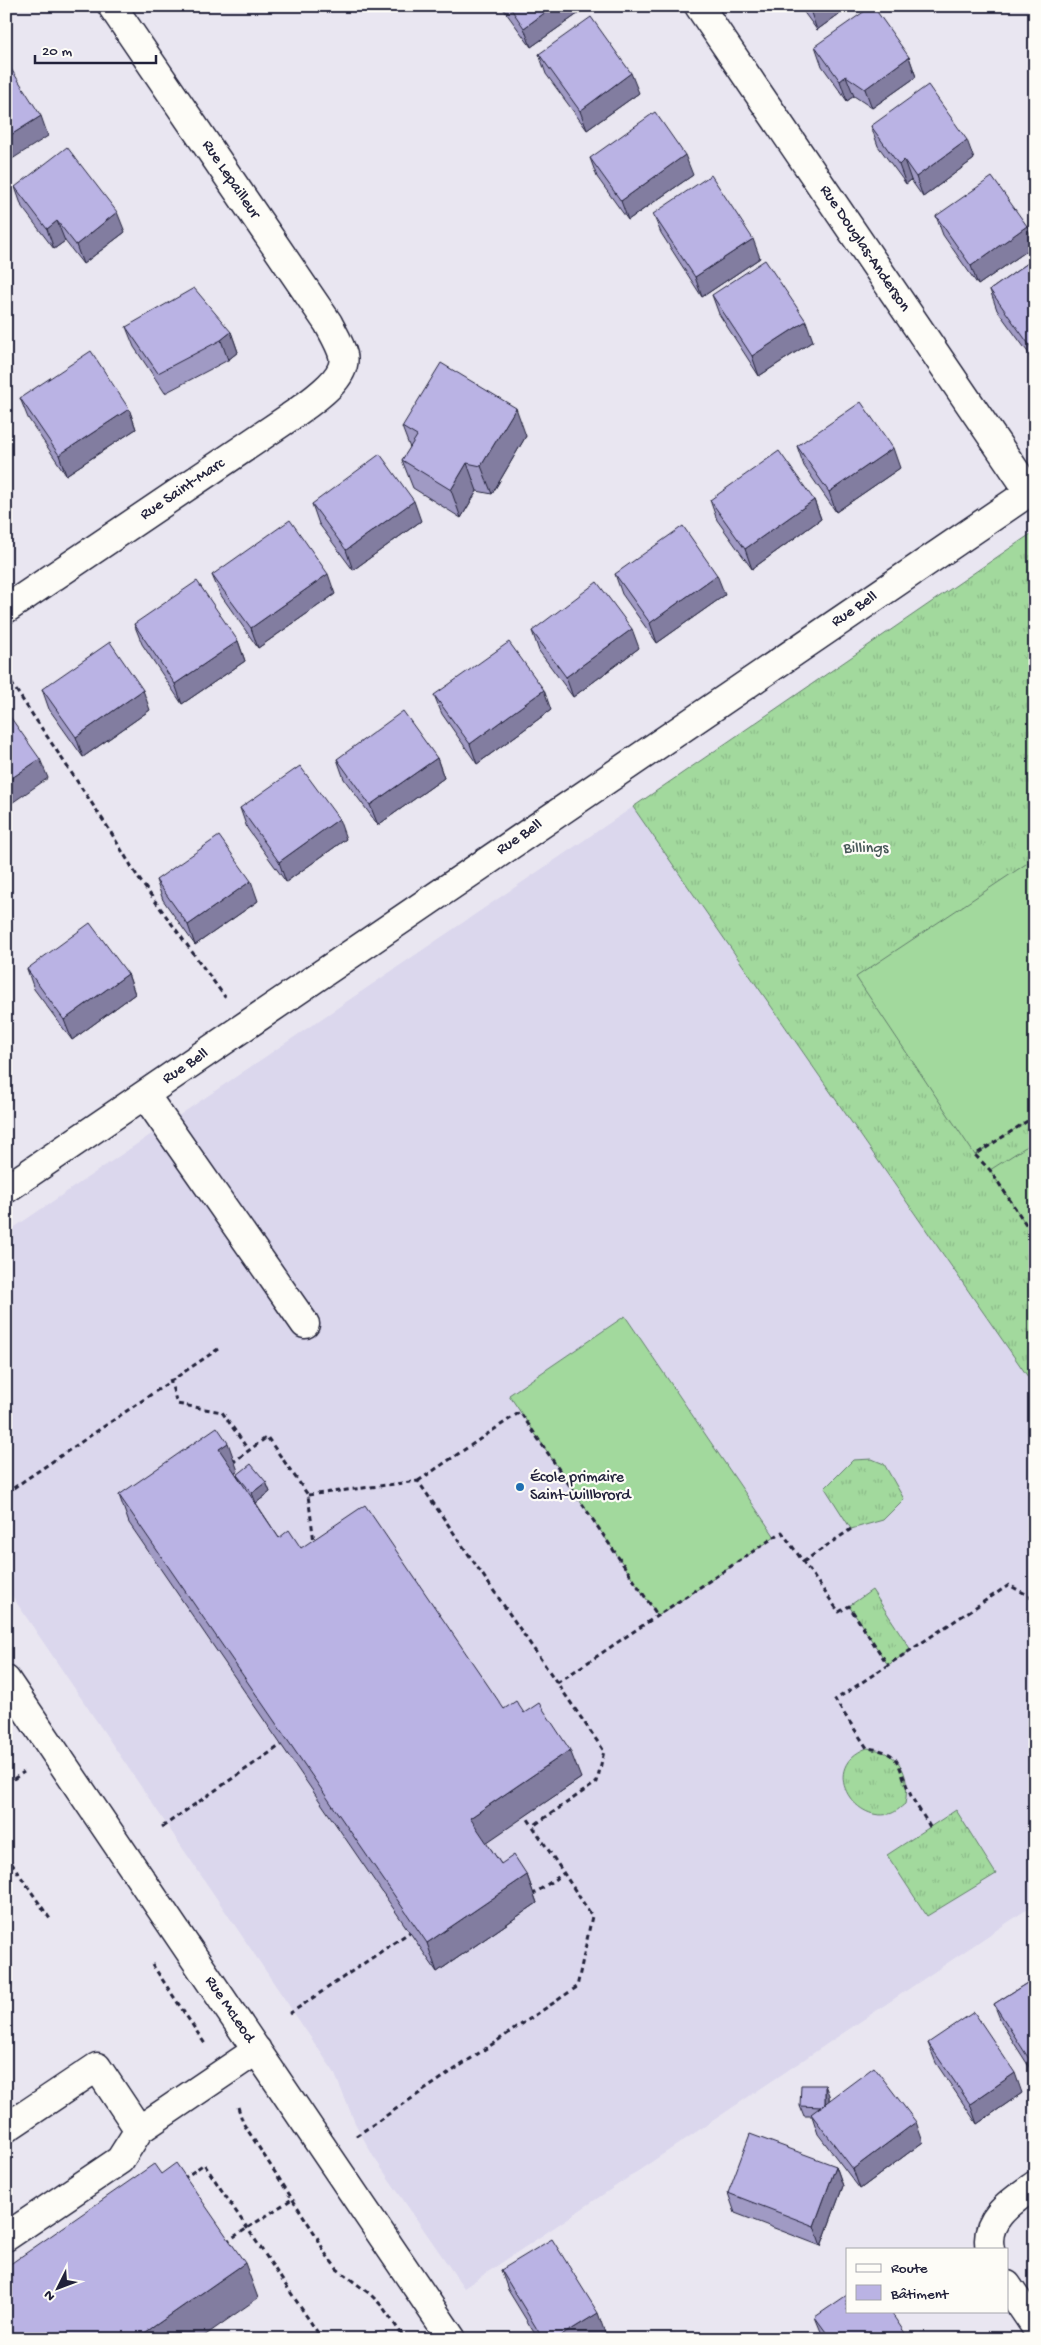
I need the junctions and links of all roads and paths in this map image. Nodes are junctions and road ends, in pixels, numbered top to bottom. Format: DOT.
graph roads {
  1 [pos="112,6"];
  2 [pos="699,6"];
  3 [pos="344,357"];
  4 [pos="1032,490"];
  5 [pos="6,609"];
  6 [pos="6,674"];
  7 [pos="229,1002"];
  8 [pos="145,1095"];
  9 [pos="1035,1116"];
  10 [pos="6,1189"];
  11 [pos="1035,1238"];
  12 [pos="304,1324"];
  13 [pos="218,1349"];
  14 [pos="170,1380"];
  15 [pos="249,1451"];
  16 [pos="232,1463"];
  17 [pos="418,1481"];
  18 [pos="6,1493"];
  19 [pos="308,1495"];
  20 [pos="851,1529"];
  21 [pos="315,1549"];
  22 [pos="803,1562"];
  23 [pos="1035,1599"];
  24 [pos="658,1616"];
  25 [pos="888,1665"];
  26 [pos="6,1680"];
  27 [pos="557,1683"];
  28 [pos="281,1745"];
  29 [pos="24,1772"];
  30 [pos="6,1784"];
  31 [pos="526,1816"];
  32 [pos="162,1826"];
  33 [pos="532,1826"];
  34 [pos="930,1826"];
  35 [pos="6,1855"];
  36 [pos="564,1873"];
  37 [pos="532,1895"];
  38 [pos="50,1919"];
  39 [pos="410,1932"];
  40 [pos="147,1956"];
  41 [pos="289,2014"];
  42 [pos="205,2045"];
  43 [pos="257,2050"];
  44 [pos="236,2099"];
  45 [pos="6,2128"];
  46 [pos="139,2130"];
  47 [pos="356,2136"];
  48 [pos="176,2185"];
  49 [pos="1035,2185"];
  50 [pos="292,2199"];
  51 [pos="248,2228"];
  52 [pos="6,2237"];
  53 [pos="221,2246"];
  54 [pos="990,2248"];
  55 [pos="1008,2286"];
  56 [pos="1035,2326"];
  57 [pos="322,2339"];
  58 [pos="404,2339"];
  59 [pos="452,2339"];
  1 -- 3 [label="street, Rue Lepailleur"];
  2 -- 4 [label="street, Rue Douglas-Anderson"];
  3 -- 5 [label="street, Rue Saint-Marc"];
  4 -- 8 [label="street, Rue Bell"];
  6 -- 7 [label="path"];
  8 -- 10 [label="street, Rue Bell"];
  8 -- 12 [label="street"];
  9 -- 11 [label="path"];
  13 -- 14 [label="path"];
  14 -- 15 [label="path"];
  14 -- 18 [label="path"];
  15 -- 16 [label="path"];
  15 -- 19 [label="path"];
  17 -- 19 [label="path"];
  17 -- 24 [label="path"];
  17 -- 27 [label="path"];
  19 -- 21 [label="path"];
  20 -- 22 [label="path"];
  22 -- 24 [label="path"];
  22 -- 25 [label="path"];
  23 -- 25 [label="path"];
  24 -- 27 [label="path"];
  25 -- 34 [label="path"];
  26 -- 43 [label="street, Rue McLeod"];
  27 -- 33 [label="path"];
  28 -- 32 [label="path"];
  29 -- 30 [label="path"];
  31 -- 33 [label="path"];
  33 -- 36 [label="path"];
  35 -- 38 [label="path"];
  36 -- 37 [label="path"];
  36 -- 47 [label="path"];
  39 -- 41 [label="path"];
  40 -- 42 [label="path"];
  43 -- 46 [label="street"];
  43 -- 59 [label="street, Rue McLeod"];
  44 -- 50 [label="path"];
  45 -- 46 [label="street"];
  46 -- 52 [label="street"];
  48 -- 51 [label="path"];
  49 -- 54 [label="street"];
  50 -- 51 [label="path"];
  50 -- 58 [label="path"];
  51 -- 53 [label="path"];
  51 -- 57 [label="path"];
  55 -- 56 [label="street"];
}
